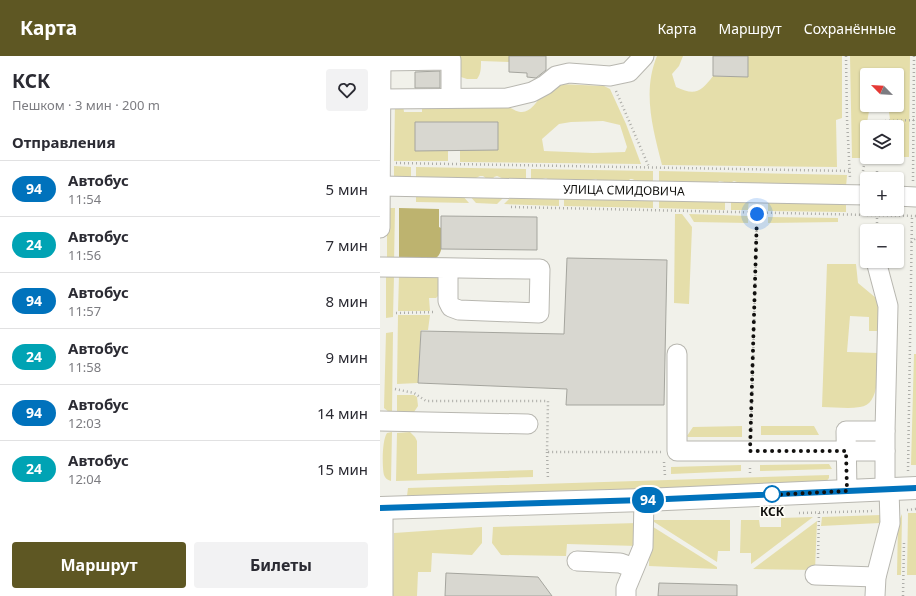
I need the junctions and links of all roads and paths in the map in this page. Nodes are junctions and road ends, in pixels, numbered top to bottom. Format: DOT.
graph roads {
  1 [pos="846,56"];
  2 [pos="914,56"];
  3 [pos="637,59"];
  4 [pos="381,67"];
  5 [pos="610,76"];
  6 [pos="451,98"];
  7 [pos="381,102"];
  8 [pos="904,120"];
  9 [pos="914,120"];
  10 [pos="381,162"];
  11 [pos="864,164"];
  12 [pos="649,167"];
  13 [pos="850,171"];
  14 [pos="863,171"];
  15 [pos="914,171"];
  16 [pos="380,186"];
  17 [pos="859,194"];
  18 [pos="909,197"];
  19 [pos="504,207"];
  20 [pos="380,208"];
  21 [pos="757,214"];
  22 [pos="860,215"];
  23 [pos="904,216"];
  24 [pos="912,216"];
  25 [pos="916,216"];
  26 [pos="380,228"];
  27 [pos="916,238"];
  28 [pos="910,242"];
  29 [pos="380,268"];
  30 [pos="448,268"];
  31 [pos="878,268"];
  32 [pos="451,307"];
  33 [pos="396,313"];
  34 [pos="677,354"];
  35 [pos="380,421"];
  36 [pos="528,424"];
  37 [pos="885,431"];
  38 [pos="750,451"];
  39 [pos="846,451"];
  40 [pos="885,451"];
  41 [pos="547,452"];
  42 [pos="750,473"];
  43 [pos="548,480"];
  44 [pos="912,482"];
  45 [pos="887,489"];
  46 [pos="847,491"];
  47 [pos="644,500"];
  48 [pos="382,508"];
  49 [pos="904,510"];
  50 [pos="819,513"];
  51 [pos="904,514"];
  52 [pos="904,536"];
  53 [pos="577,561"];
  54 [pos="634,568"];
  55 [pos="816,575"];
  56 [pos="876,577"];
  57 [pos="383,596"];
  58 [pos="626,596"];
  59 [pos="875,596"];
  60 [pos="903,596"];
  1 -- 13 [label="path"];
  2 -- 9 [label="path"];
  3 -- 5 [label="street"];
  4 -- 6 [label="street"];
  4 -- 7 [label="street"];
  5 -- 6 [label="street"];
  5 -- 12 [label="path"];
  6 -- 7 [label="street"];
  7 -- 10 [label="street"];
  8 -- 9 [label="path"];
  9 -- 15 [label="path"];
  10 -- 12 [label="path"];
  10 -- 16 [label="street"];
  11 -- 14 [label="path"];
  12 -- 13 [label="path"];
  13 -- 17 [label="path"];
  15 -- 18 [label="path"];
  16 -- 17 [label="street, УЛИЦА СМИДОВИЧА"];
  16 -- 20 [label="street"];
  18 -- 24 [label="path"];
  19 -- 21 [label="path"];
  20 -- 26 [label="street"];
  21 -- 22 [label="path"];
  21 -- 38 [label="path"];
  23 -- 24 [label="path"];
  24 -- 25 [label="path"];
  24 -- 28 [label="path"];
  27 -- 28 [label="path"];
  28 -- 44 [label="path"];
  29 -- 30 [label="street"];
  30 -- 32 [label="street"];
  30 -- 32 [label="street"];
  31 -- 37 [label="street"];
  32 -- 33 [label="path"];
  34 -- 38 [label="street"];
  35 -- 36 [label="street"];
  37 -- 39 [label="street"];
  37 -- 40 [label="street"];
  38 -- 39 [label="street"];
  38 -- 42 [label="path"];
  39 -- 40 [label="street"];
  39 -- 46 [label="street"];
  40 -- 45 [label="street"];
  41 -- 43 [label="path"];
  44 -- 45 [label="main road"];
  45 -- 46 [label="main road"];
  45 -- 56 [label="street"];
  46 -- 47 [label="main road"];
  47 -- 48 [label="main road"];
  47 -- 54 [label="street"];
  48 -- 57 [label="street"];
  49 -- 51 [label="path"];
  50 -- 55 [label="path"];
  52 -- 60 [label="path"];
  53 -- 54 [label="street"];
  54 -- 58 [label="street"];
  55 -- 56 [label="street"];
  56 -- 59 [label="street"];
}
